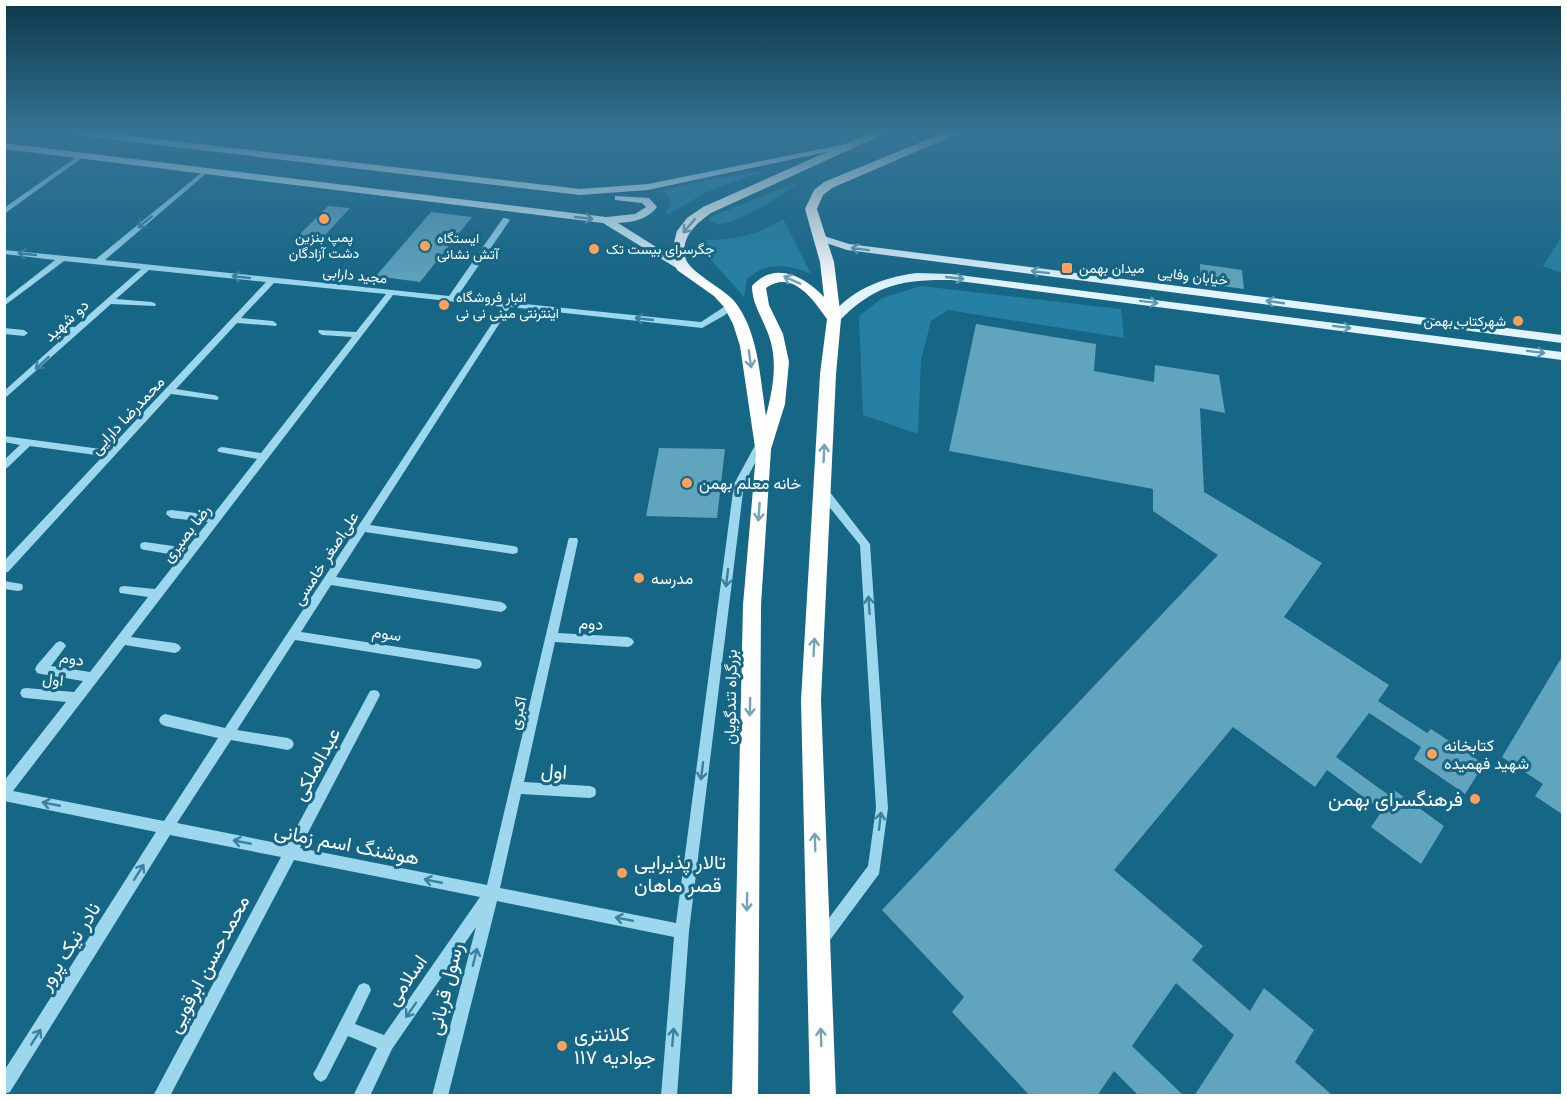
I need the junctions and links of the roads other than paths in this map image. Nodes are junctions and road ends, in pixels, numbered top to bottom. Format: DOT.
graph roads {
  1 [pos="42,184"];
  2 [pos="190,184"];
  3 [pos="315,184"];
  4 [pos="515,184"];
  5 [pos="661,184"];
  6 [pos="765,184"];
  7 [pos="830,184"];
  8 [pos="580,192"];
  9 [pos="4,212"];
  10 [pos="506,220"];
  11 [pos="606,220"];
  12 [pos="821,238"];
  13 [pos="4,252"];
  14 [pos="62,258"];
  15 [pos="98,262"];
  16 [pos="147,267"];
  17 [pos="682,267"];
  18 [pos="272,280"];
  19 [pos="392,293"];
  20 [pos="451,299"];
  21 [pos="111,301"];
  22 [pos="4,304"];
  23 [pos="152,304"];
  24 [pos="508,305"];
  25 [pos="730,305"];
  26 [pos="834,319"];
  27 [pos="235,320"];
  28 [pos="273,324"];
  29 [pos="59,328"];
  30 [pos="77,330"];
  31 [pos="4,331"];
  32 [pos="322,332"];
  33 [pos="24,333"];
  34 [pos="358,335"];
  35 [pos="1563,339"];
  36 [pos="1563,356"];
  37 [pos="169,391"];
  38 [pos="4,396"];
  39 [pos="214,398"];
  40 [pos="4,439"];
  41 [pos="28,442"];
  42 [pos="763,448"];
  43 [pos="222,450"];
  44 [pos="111,454"];
  45 [pos="264,457"];
  46 [pos="4,465"];
  47 [pos="822,490"];
  48 [pos="171,514"];
  49 [pos="216,519"];
  50 [pos="362,528"];
  51 [pos="573,541"];
  52 [pos="146,546"];
  53 [pos="513,550"];
  54 [pos="189,553"];
  55 [pos="4,569"];
  56 [pos="328,580"];
  57 [pos="4,585"];
  58 [pos="18,587"];
  59 [pos="124,590"];
  60 [pos="158,594"];
  61 [pos="501,607"];
  62 [pos="292,635"];
  63 [pos="551,637"];
  64 [pos="122,640"];
  65 [pos="628,642"];
  66 [pos="60,646"];
  67 [pos="175,648"];
  68 [pos="476,664"];
  69 [pos="93,678"];
  70 [pos="26,693"];
  71 [pos="374,695"];
  72 [pos="77,698"];
  73 [pos="165,720"];
  74 [pos="227,734"];
  75 [pos="288,744"];
  76 [pos="516,788"];
  77 [pos="590,792"];
  78 [pos="4,793"];
  79 [pos="167,827"];
  80 [pos="292,852"];
  81 [pos="492,892"];
  82 [pos="682,931"];
  83 [pos="818,944"];
  84 [pos="364,990"];
  85 [pos="346,1028"];
  86 [pos="387,1044"];
  87 [pos="321,1074"];
  88 [pos="4,1086"];
  89 [pos="160,1095"];
  90 [pos="361,1095"];
  91 [pos="440,1095"];
  92 [pos="669,1095"];
  93 [pos="745,1095"];
  94 [pos="823,1095"];
  1 -- 9 [label="street"];
  2 -- 15 [label="street, one-way"];
  3 -- 11 [label="main road, one-way"];
  4 -- 8 [label="main road"];
  5 -- 8 [label="main road"];
  6 -- 17 [label="highway, one-way"];
  7 -- 12 [label="highway"];
  8 -- 11 [label="main road"];
  10 -- 20 [label="street"];
  11 -- 17 [label="main road"];
  12 -- 26 [label="highway"];
  35 -- 12 [label="main road, خیابان وفایی, one-way"];
  14 -- 13 [label="street, مجید دارابی, one-way"];
  14 -- 15 [label="street, مجید دارابی"];
  14 -- 22 [label="street"];
  15 -- 16 [label="street, مجید دارابی"];
  18 -- 16 [label="street, مجید دارابی, one-way"];
  16 -- 21 [label="street, دو شهید"];
  17 -- 25 [label="highway"];
  18 -- 19 [label="street, مجید دارابی"];
  18 -- 27 [label="street, محمدرضا دارایی"];
  19 -- 20 [label="street, مجید دارابی"];
  19 -- 34 [label="street, رضا بصیری"];
  20 -- 24 [label="street, مجید دارابی"];
  21 -- 23 [label="street"];
  21 -- 30 [label="street, دو شهید"];
  25 -- 24 [label="street, مجید دارابی, one-way"];
  24 -- 50 [label="street, علی‌اصغر خامسی"];
  25 -- 42 [label="highway, بزرگراه تندگویان, one-way"];
  26 -- 36 [label="main road, خیابان وفایی, one-way"];
  26 -- 42 [label="highway, one-way"];
  47 -- 26 [label="highway, one-way"];
  27 -- 28 [label="street"];
  27 -- 37 [label="street, محمدرضا دارایی"];
  29 -- 30 [label="street"];
  30 -- 38 [label="street, دو شهید, one-way"];
  31 -- 33 [label="street"];
  32 -- 34 [label="street"];
  34 -- 45 [label="street, رضا بصیری"];
  37 -- 39 [label="street"];
  37 -- 44 [label="street, محمدرضا دارایی"];
  40 -- 41 [label="street"];
  41 -- 44 [label="street"];
  41 -- 46 [label="street"];
  42 -- 82 [label="street, one-way"];
  42 -- 93 [label="highway, بزرگراه تندگویان, one-way"];
  43 -- 45 [label="street"];
  44 -- 55 [label="street, محمدرضا دارایی"];
  45 -- 49 [label="street, رضا بصیری"];
  83 -- 47 [label="highway, one-way"];
  83 -- 47 [label="street, one-way"];
  48 -- 49 [label="street"];
  49 -- 54 [label="street, رضا بصیری"];
  50 -- 53 [label="street"];
  50 -- 56 [label="street, علی‌اصغر خامسی"];
  51 -- 63 [label="street, اکبری"];
  52 -- 54 [label="street"];
  54 -- 60 [label="street, رضا بصیری"];
  56 -- 61 [label="street"];
  56 -- 62 [label="street, علی‌اصغر خامسی"];
  57 -- 58 [label="street"];
  59 -- 60 [label="street"];
  60 -- 64 [label="street, رضا بصیری"];
  62 -- 68 [label="street, سوم"];
  62 -- 74 [label="street, علی‌اصغر خامسی"];
  63 -- 65 [label="street, دوم"];
  63 -- 76 [label="street, اکبری"];
  64 -- 67 [label="street"];
  64 -- 69 [label="street, رضا بصیری"];
  66 -- 69 [label="street, دوم"];
  69 -- 72 [label="street, رضا بصیری"];
  70 -- 72 [label="street, اول"];
  71 -- 80 [label="street, عبدالملکی"];
  72 -- 78 [label="street, رضا بصیری"];
  73 -- 74 [label="street"];
  74 -- 75 [label="street"];
  74 -- 79 [label="street, علی‌اصغر خامسی"];
  76 -- 77 [label="street, اول"];
  76 -- 81 [label="street, اکبری"];
  79 -- 78 [label="street, هوشنگ اسم زمانی, one-way"];
  80 -- 79 [label="street, هوشنگ اسم زمانی, one-way"];
  88 -- 79 [label="street, نادر نیک پرور, one-way"];
  81 -- 80 [label="street, هوشنگ اسم زمانی, one-way"];
  80 -- 89 [label="street, محمدحسن ابرقویی"];
  82 -- 81 [label="street, هوشنگ اسم زمانی, one-way"];
  81 -- 86 [label="street, اسلامی, one-way"];
  91 -- 81 [label="street, رسول قربانی, one-way"];
  92 -- 82 [label="street, one-way"];
  94 -- 83 [label="highway, one-way"];
  84 -- 85 [label="street"];
  85 -- 86 [label="street"];
  85 -- 87 [label="street"];
  86 -- 90 [label="street, اسلامی"];
}
